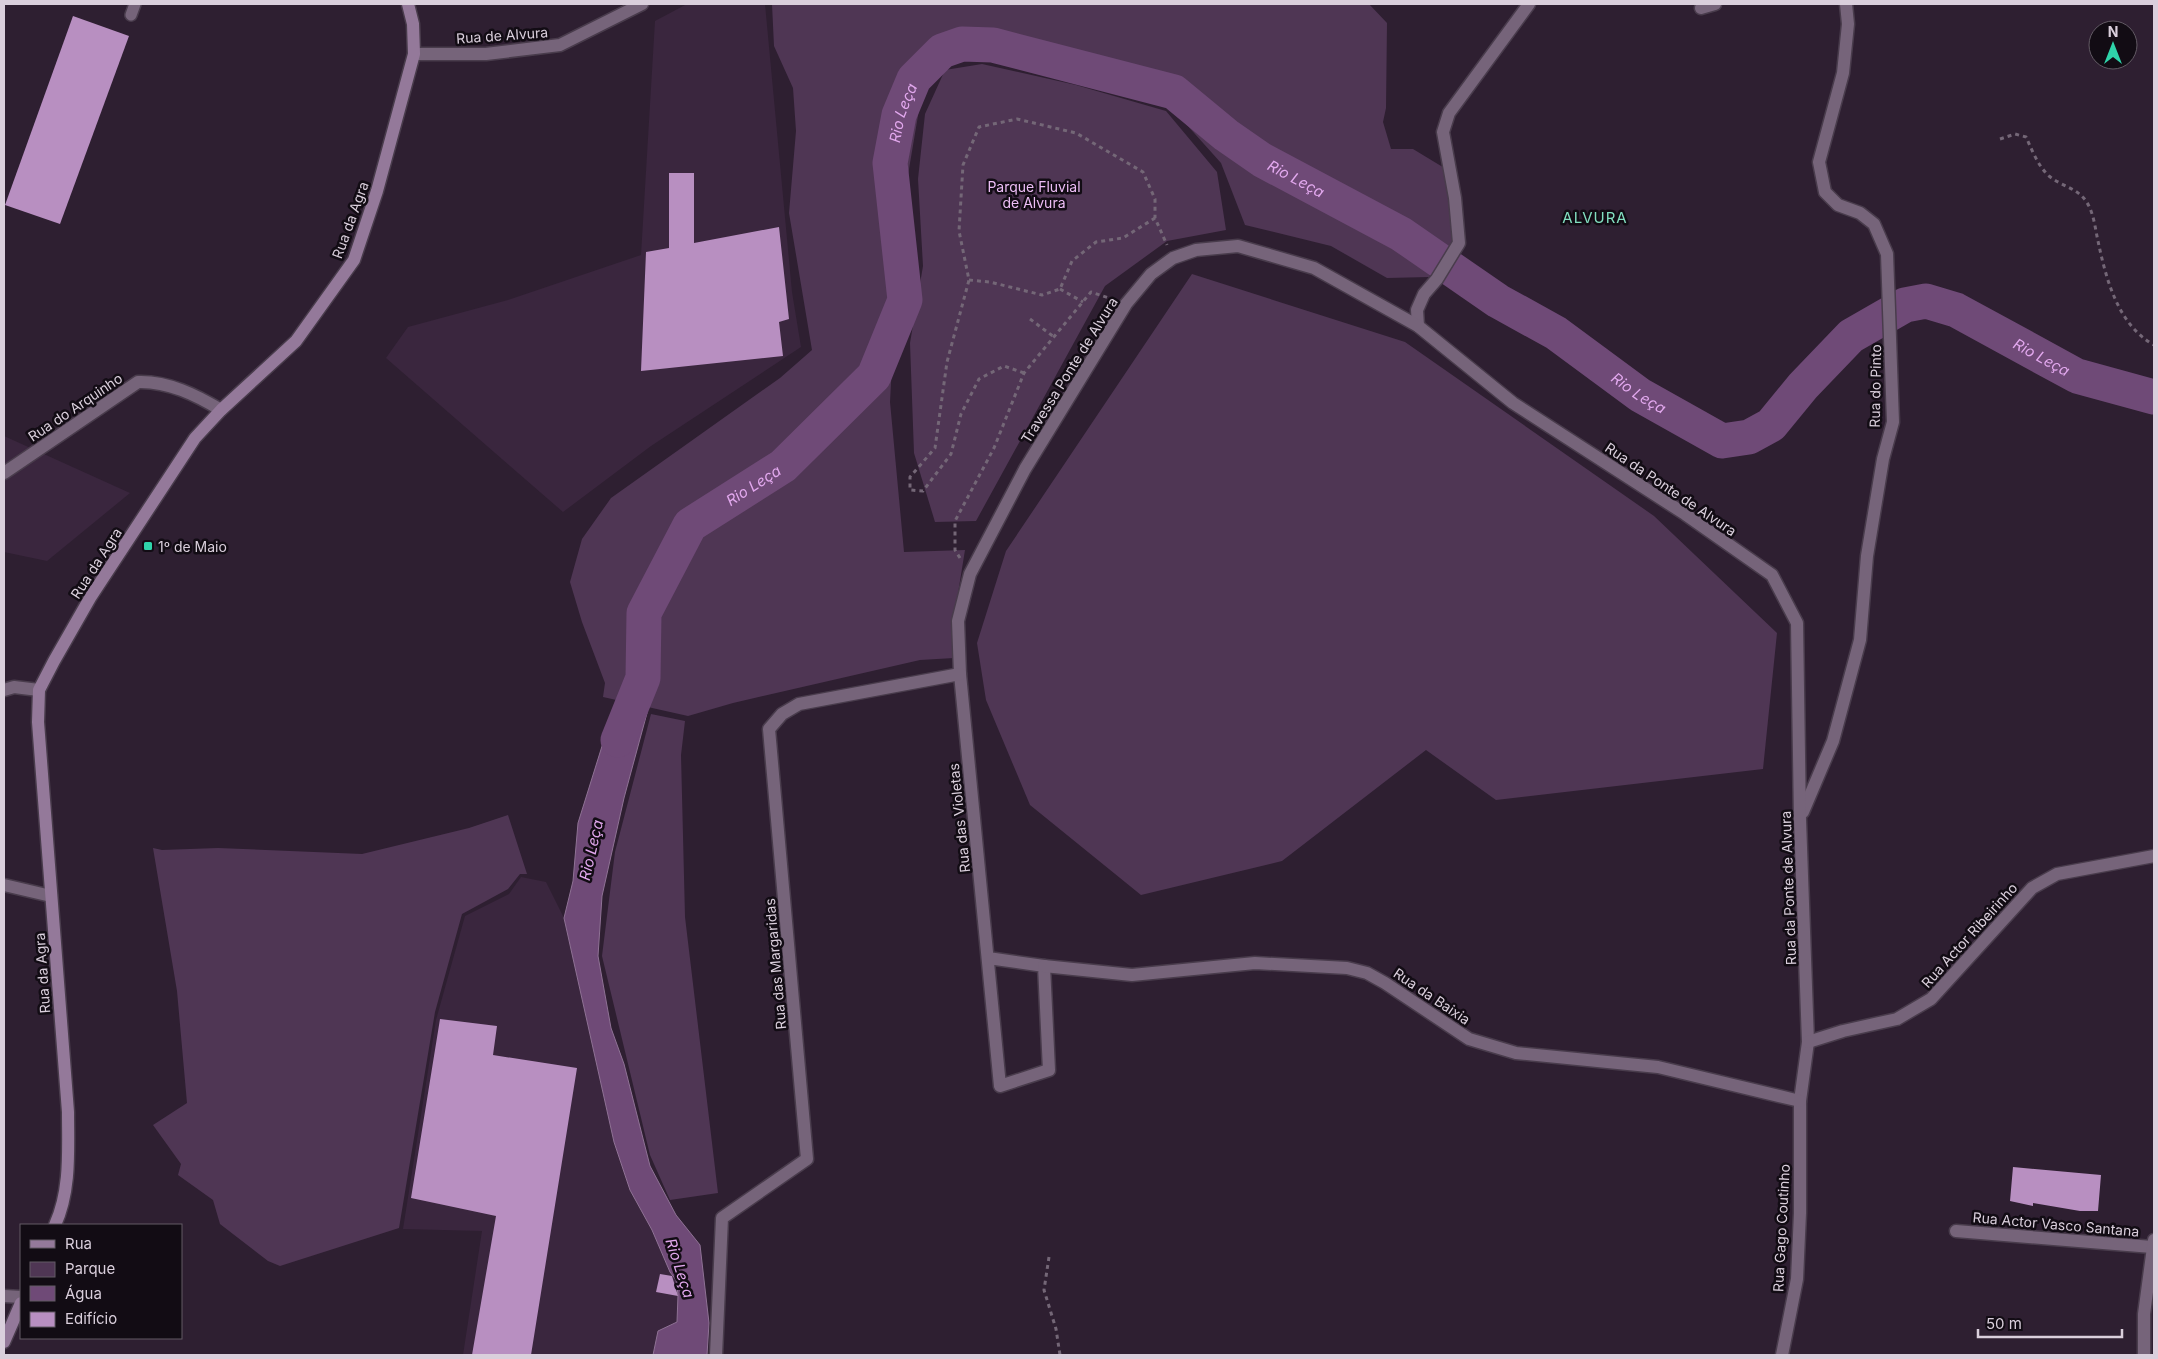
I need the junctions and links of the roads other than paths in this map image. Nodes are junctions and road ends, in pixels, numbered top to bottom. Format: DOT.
graph roads {
  1 [pos="408,4"];
  2 [pos="642,4"];
  3 [pos="1530,4"];
  4 [pos="1715,4"];
  5 [pos="1846,4"];
  6 [pos="1701,8"];
  7 [pos="414,54"];
  8 [pos="1418,326"];
  9 [pos="221,410"];
  10 [pos="4,473"];
  11 [pos="960,674"];
  12 [pos="4,690"];
  13 [pos="39,690"];
  14 [pos="1800,820"];
  15 [pos="2154,856"];
  16 [pos="4,886"];
  17 [pos="51,896"];
  18 [pos="988,958"];
  19 [pos="1044,966"];
  20 [pos="1808,1042"];
  21 [pos="1800,1101"];
  22 [pos="58,1220"];
  23 [pos="1956,1230"];
  24 [pos="2153,1244"];
  25 [pos="4,1296"];
  26 [pos="20,1297"];
  27 [pos="20,1305"];
  28 [pos="4,1342"];
  29 [pos="716,1355"];
  30 [pos="1782,1355"];
  31 [pos="2144,1355"];
  1 -- 7 [label="main road, Rua da Agra"];
  2 -- 7 [label="street, Rua de Alvura"];
  3 -- 8 [label="street"];
  4 -- 6 [label="street"];
  5 -- 14 [label="street, Rua do Pinto"];
  7 -- 9 [label="main road, Rua da Agra"];
  8 -- 11 [label="street, Travessa Ponte de Alvura"];
  8 -- 14 [label="street, Rua da Ponte de Alvura"];
  9 -- 10 [label="street, Rua do Arquinho"];
  9 -- 13 [label="main road, Rua da Agra"];
  11 -- 18 [label="street, Rua das Violetas"];
  11 -- 29 [label="street, Rua das Margaridas"];
  12 -- 13 [label="street"];
  13 -- 17 [label="main road, Rua da Agra"];
  14 -- 20 [label="street, Rua da Ponte de Alvura"];
  15 -- 20 [label="street, Rua Actor Ribeirinho"];
  16 -- 17 [label="street"];
  17 -- 22 [label="main road, Rua da Agra"];
  18 -- 19 [label="street, Rua da Baixia"];
  18 -- 19 [label="street, Rua das Violetas"];
  19 -- 21 [label="street, Rua da Baixia"];
  20 -- 21 [label="street, Rua da Ponte de Alvura"];
  21 -- 30 [label="street, Rua Gago Coutinho"];
  23 -- 24 [label="street, Rua Actor Vasco Santana"];
  24 -- 31 [label="street"];
  25 -- 26 [label="street"];
  27 -- 28 [label="main road"];
}
